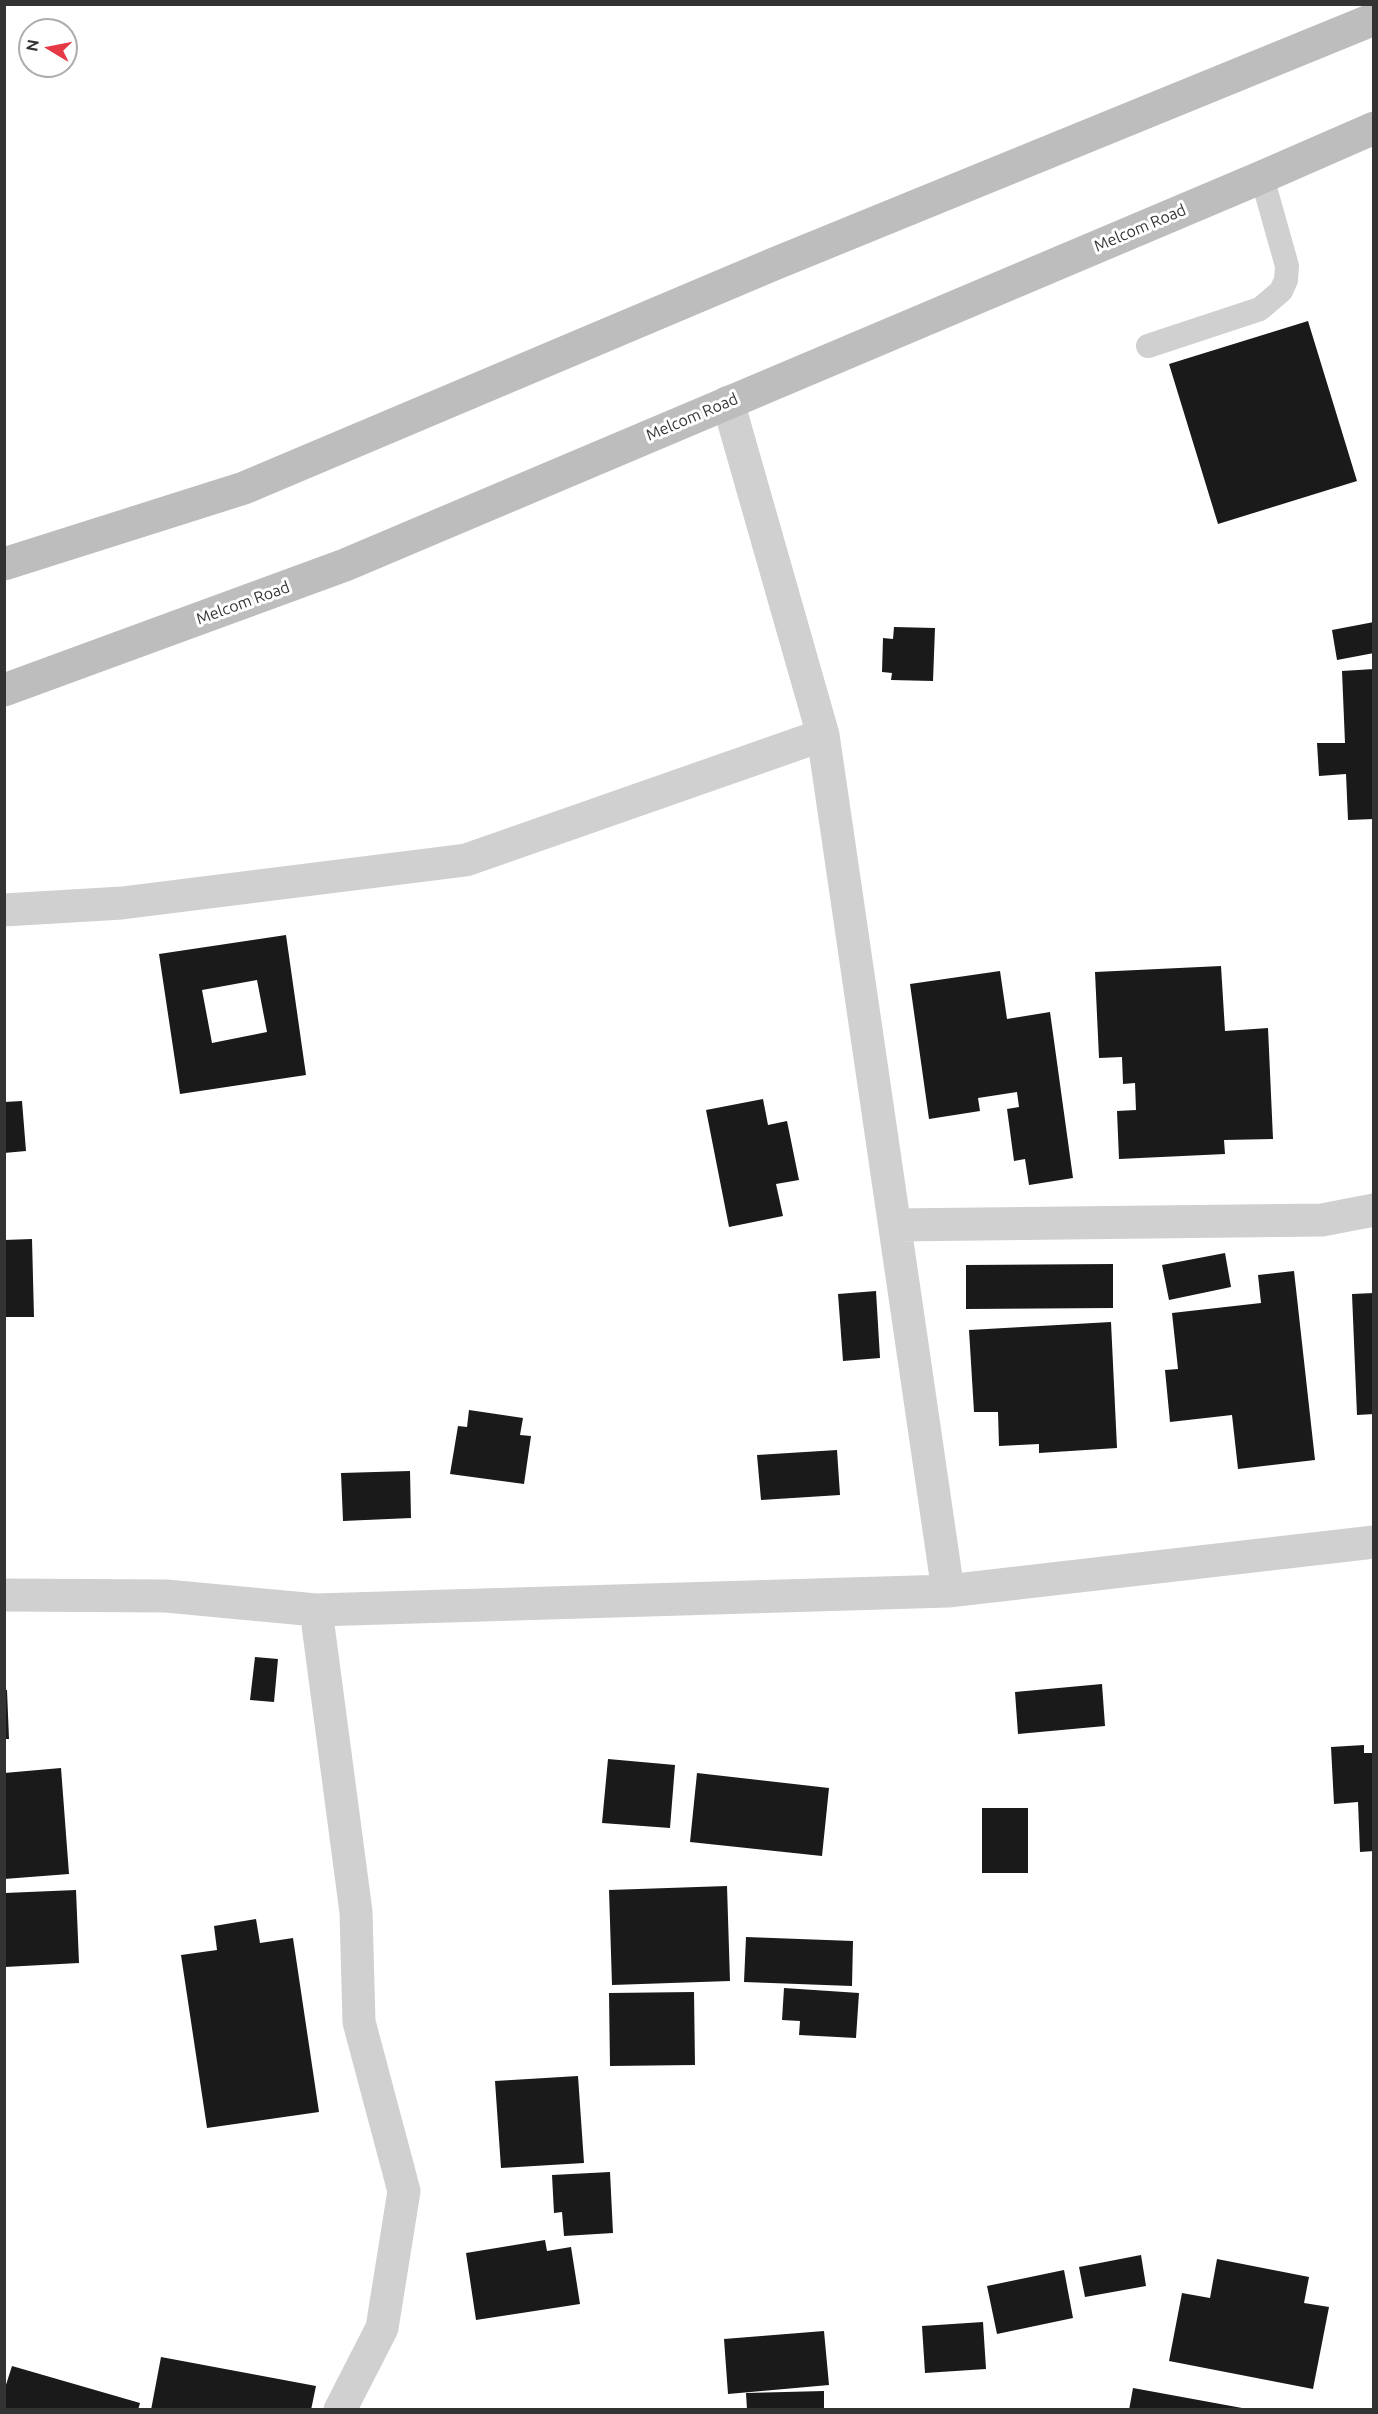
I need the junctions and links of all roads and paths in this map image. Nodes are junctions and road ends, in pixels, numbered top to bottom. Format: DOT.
graph roads {
  1 [pos="1374,19"];
  2 [pos="1374,128"];
  3 [pos="1262,177"];
  4 [pos="1148,346"];
  5 [pos="728,402"];
  6 [pos="4,564"];
  7 [pos="4,690"];
  8 [pos="823,735"];
  9 [pos="4,910"];
  10 [pos="1374,1210"];
  11 [pos="895,1225"];
  12 [pos="1374,1542"];
  13 [pos="948,1591"];
  14 [pos="4,1595"];
  15 [pos="316,1610"];
  16 [pos="340,2409"];
  1 -- 6 [label="main road"];
  2 -- 3 [label="main road, Melcom Road"];
  3 -- 4 [label="lane"];
  3 -- 5 [label="main road, Melcom Road"];
  5 -- 7 [label="main road, Melcom Road"];
  5 -- 8 [label="street"];
  8 -- 9 [label="street"];
  8 -- 11 [label="street"];
  10 -- 11 [label="street"];
  11 -- 13 [label="street"];
  12 -- 13 [label="street"];
  13 -- 15 [label="street"];
  14 -- 15 [label="street"];
  15 -- 16 [label="street"];
}
